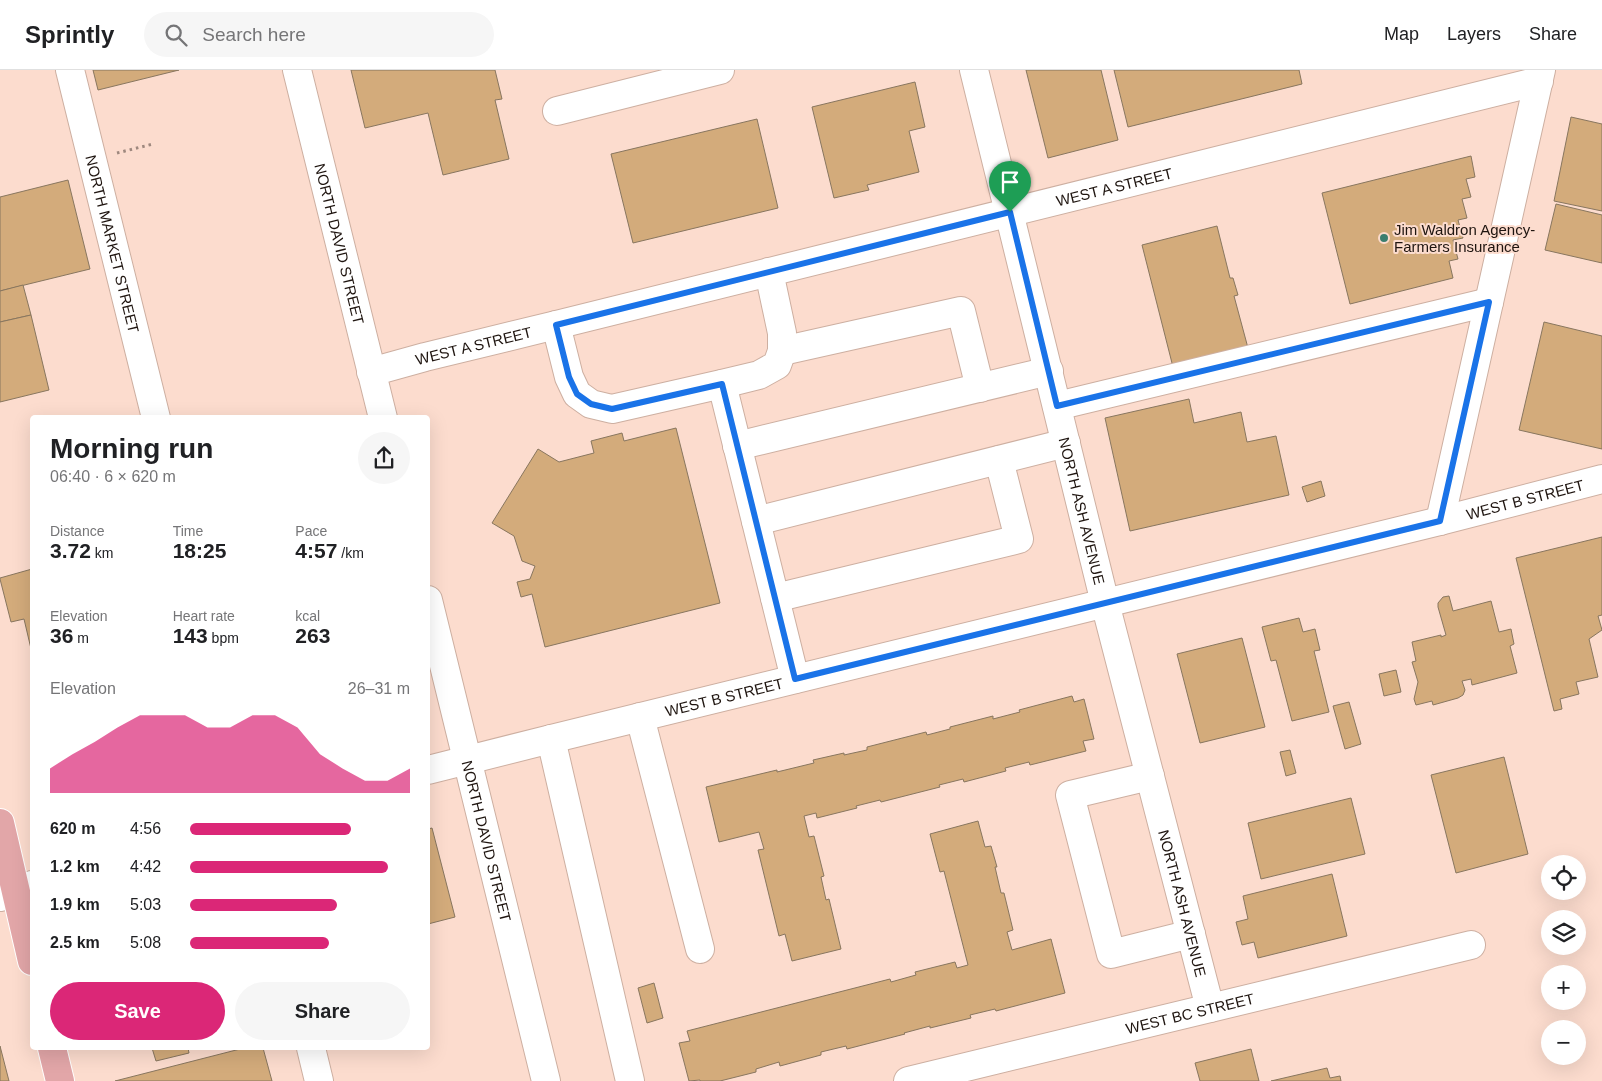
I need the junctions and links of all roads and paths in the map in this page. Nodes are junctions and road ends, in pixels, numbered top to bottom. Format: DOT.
graph roads {
  1 [pos="70,70"];
  2 [pos="297,70"];
  3 [pos="720,70"];
  4 [pos="974,70"];
  5 [pos="1540,76"];
  6 [pos="557,112"];
  7 [pos="153,144"];
  8 [pos="117,153"];
  9 [pos="1010,212"];
  10 [pos="769,272"];
  11 [pos="1489,302"];
  12 [pos="556,325"];
  13 [pos="782,352"];
  14 [pos="1048,371"];
  15 [pos="371,372"];
  16 [pos="722,384"];
  17 [pos="980,388"];
  18 [pos="1057,406"];
  19 [pos="155,415"];
  20 [pos="382,415"];
  21 [pos="1066,443"];
  22 [pos="737,446"];
  23 [pos="1000,460"];
  24 [pos="1602,479"];
  25 [pos="756,521"];
  26 [pos="1440,521"];
  27 [pos="775,598"];
  28 [pos="1105,603"];
  29 [pos="430,608"];
  30 [pos="795,679"];
  31 [pos="640,717"];
  32 [pos="551,739"];
  33 [pos="466,760"];
  34 [pos="430,769"];
  35 [pos="1150,776"];
  36 [pos="0,823"];
  37 [pos="16,891"];
  38 [pos="1191,934"];
  39 [pos="1471,946"];
  40 [pos="700,949"];
  41 [pos="30,952"];
  42 [pos="1210,1008"];
  43 [pos="52,1050"];
  44 [pos="311,1050"];
  45 [pos="60,1081"];
  46 [pos="319,1081"];
  47 [pos="546,1081"];
  48 [pos="630,1081"];
  49 [pos="908,1081"];
  1 -- 19 [label="street, NORTH MARKET STREET"];
  2 -- 15 [label="street, NORTH DAVID STREET"];
  3 -- 6 [label="street"];
  4 -- 9 [label="street, NORTH ASH AVENUE"];
  5 -- 9 [label="street, WEST A STREET"];
  5 -- 11 [label="street"];
  7 -- 8 [label="path"];
  9 -- 10 [label="street, WEST A STREET"];
  9 -- 14 [label="street, NORTH ASH AVENUE"];
  10 -- 12 [label="street, WEST A STREET"];
  10 -- 13 [label="street"];
  11 -- 18 [label="street"];
  11 -- 26 [label="street"];
  12 -- 15 [label="street, WEST A STREET"];
  12 -- 16 [label="street"];
  13 -- 16 [label="street"];
  13 -- 17 [label="street"];
  14 -- 17 [label="street"];
  14 -- 18 [label="street, NORTH ASH AVENUE"];
  15 -- 20 [label="street, NORTH DAVID STREET"];
  16 -- 22 [label="street"];
  17 -- 22 [label="street"];
  18 -- 21 [label="street, NORTH ASH AVENUE"];
  21 -- 23 [label="street"];
  21 -- 28 [label="street, NORTH ASH AVENUE"];
  22 -- 25 [label="street"];
  23 -- 25 [label="street"];
  23 -- 27 [label="street"];
  24 -- 26 [label="street, WEST B STREET"];
  25 -- 27 [label="street"];
  26 -- 28 [label="street, WEST B STREET"];
  27 -- 30 [label="street"];
  28 -- 30 [label="street, WEST B STREET"];
  28 -- 35 [label="street, NORTH ASH AVENUE"];
  29 -- 33 [label="street, NORTH DAVID STREET"];
  30 -- 31 [label="street, WEST B STREET"];
  31 -- 32 [label="street, WEST B STREET"];
  31 -- 40 [label="street"];
  32 -- 33 [label="street, WEST B STREET"];
  32 -- 48 [label="street"];
  33 -- 34 [label="street, WEST B STREET"];
  33 -- 47 [label="street, NORTH DAVID STREET"];
  35 -- 38 [label="street, NORTH ASH AVENUE"];
  35 -- 38 [label="street"];
  36 -- 37 [label="main road"];
  37 -- 41 [label="main road"];
  38 -- 42 [label="street, NORTH ASH AVENUE"];
  39 -- 42 [label="street, WEST BC STREET"];
  42 -- 49 [label="street, WEST BC STREET"];
  43 -- 45 [label="main road"];
  44 -- 46 [label="street"];
}
